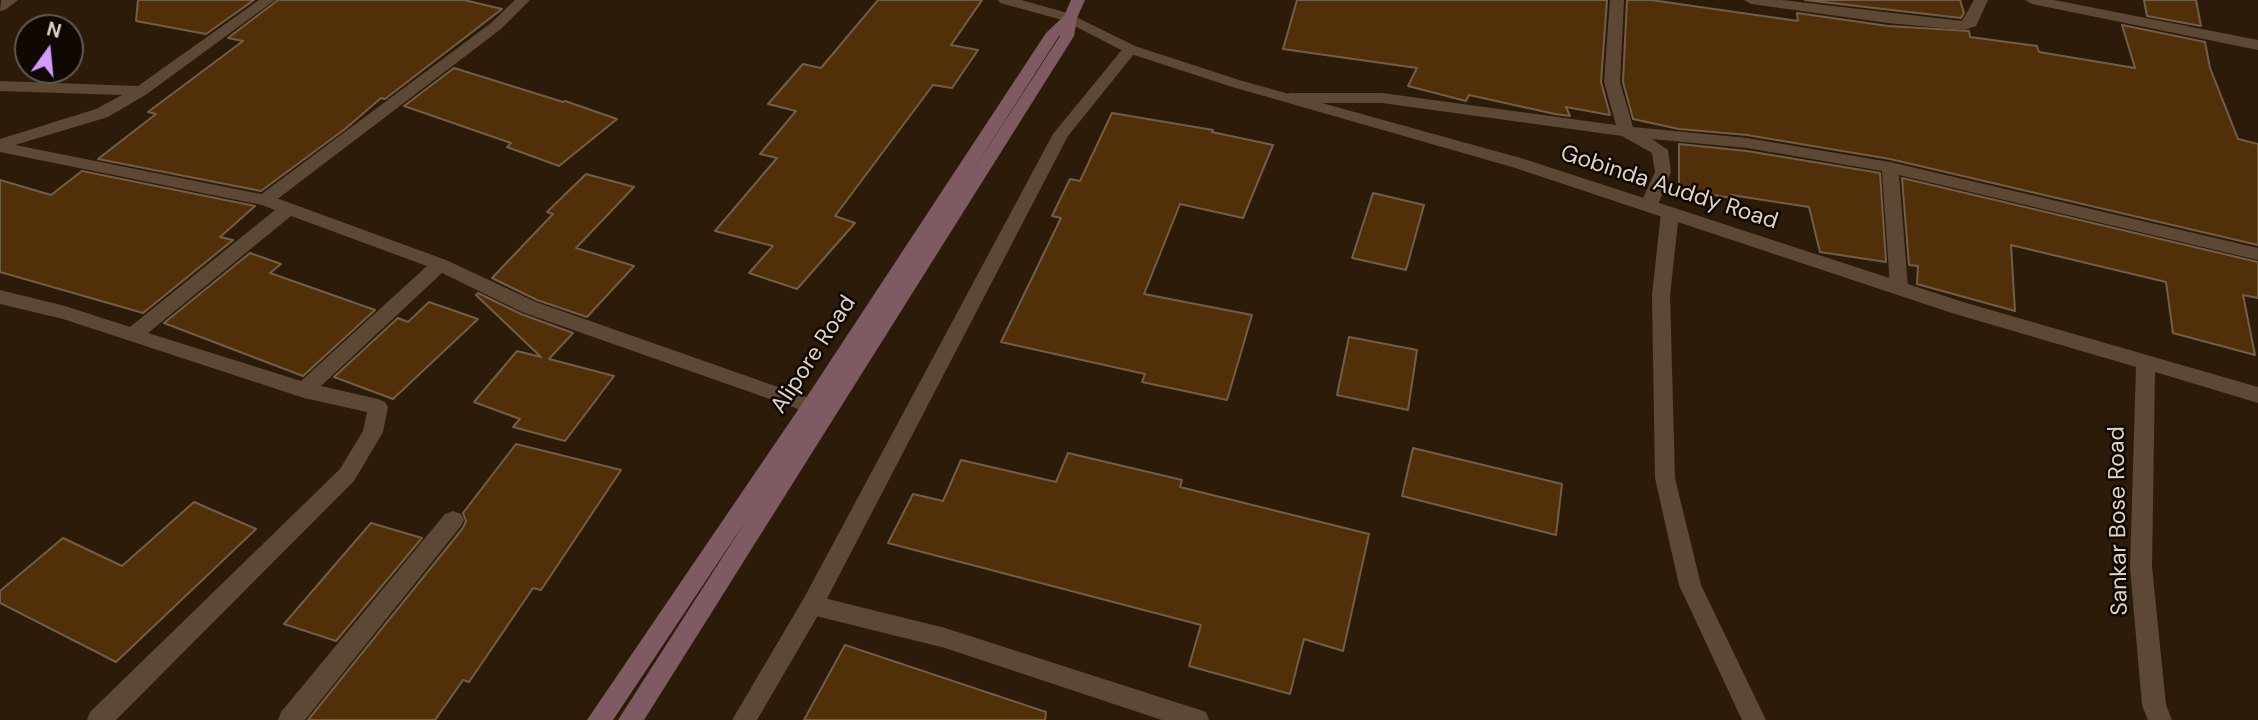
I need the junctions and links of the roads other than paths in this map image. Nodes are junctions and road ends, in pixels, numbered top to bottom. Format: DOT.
graph roads {
  1 [pos="11,0"];
  2 [pos="268,0"];
  3 [pos="523,0"];
  4 [pos="1005,0"];
  5 [pos="1079,0"];
  6 [pos="1617,0"];
  7 [pos="1751,0"];
  8 [pos="1981,0"];
  9 [pos="2032,0"];
  10 [pos="0,7"];
  11 [pos="1063,29"];
  12 [pos="2258,45"];
  13 [pos="1130,49"];
  14 [pos="0,86"];
  15 [pos="141,92"];
  16 [pos="1290,98"];
  17 [pos="1626,131"];
  18 [pos="0,145"];
  19 [pos="1890,167"];
  20 [pos="265,200"];
  21 [pos="1650,205"];
  22 [pos="288,209"];
  23 [pos="1670,213"];
  24 [pos="2258,254"];
  25 [pos="440,264"];
  26 [pos="1899,288"];
  27 [pos="0,297"];
  28 [pos="131,335"];
  29 [pos="2146,362"];
  30 [pos="304,390"];
  31 [pos="2258,394"];
  32 [pos="811,406"];
  33 [pos="453,520"];
  34 [pos="812,605"];
  35 [pos="99,720"];
  36 [pos="290,720"];
  37 [pos="599,720"];
  38 [pos="630,720"];
  39 [pos="744,720"];
  40 [pos="1197,720"];
  41 [pos="1754,720"];
  42 [pos="2160,720"];
  1 -- 10 [label="street"];
  2 -- 15 [label="street"];
  3 -- 20 [label="street"];
  4 -- 11 [label="street, Gobinda Auddy Road"];
  5 -- 11 [label="main road, Alipore Road"];
  6 -- 17 [label="street"];
  7 -- 8 [label="street"];
  9 -- 12 [label="street"];
  11 -- 13 [label="street, Gobinda Auddy Road"];
  11 -- 32 [label="main road, Alipore Road"];
  11 -- 38 [label="main road, Alipore Road"];
  13 -- 16 [label="street, Gobinda Auddy Road"];
  13 -- 34 [label="street"];
  14 -- 15 [label="street"];
  15 -- 18 [label="street"];
  16 -- 17 [label="street"];
  16 -- 21 [label="street, Gobinda Auddy Road"];
  17 -- 19 [label="street"];
  17 -- 21 [label="street"];
  18 -- 20 [label="street"];
  19 -- 24 [label="street"];
  19 -- 26 [label="street"];
  20 -- 22 [label="street"];
  21 -- 23 [label="street, Gobinda Auddy Road"];
  22 -- 25 [label="street"];
  22 -- 28 [label="street"];
  23 -- 26 [label="street, Gobinda Auddy Road"];
  23 -- 41 [label="street"];
  25 -- 30 [label="street"];
  25 -- 32 [label="street"];
  26 -- 29 [label="street, Gobinda Auddy Road"];
  27 -- 28 [label="street"];
  28 -- 30 [label="street"];
  29 -- 31 [label="street, Gobinda Auddy Road"];
  29 -- 42 [label="street, Sankar Bose Road"];
  30 -- 35 [label="street"];
  32 -- 37 [label="main road, Alipore Road"];
  33 -- 36 [label="street"];
  34 -- 39 [label="street"];
  34 -- 40 [label="street"];
}
